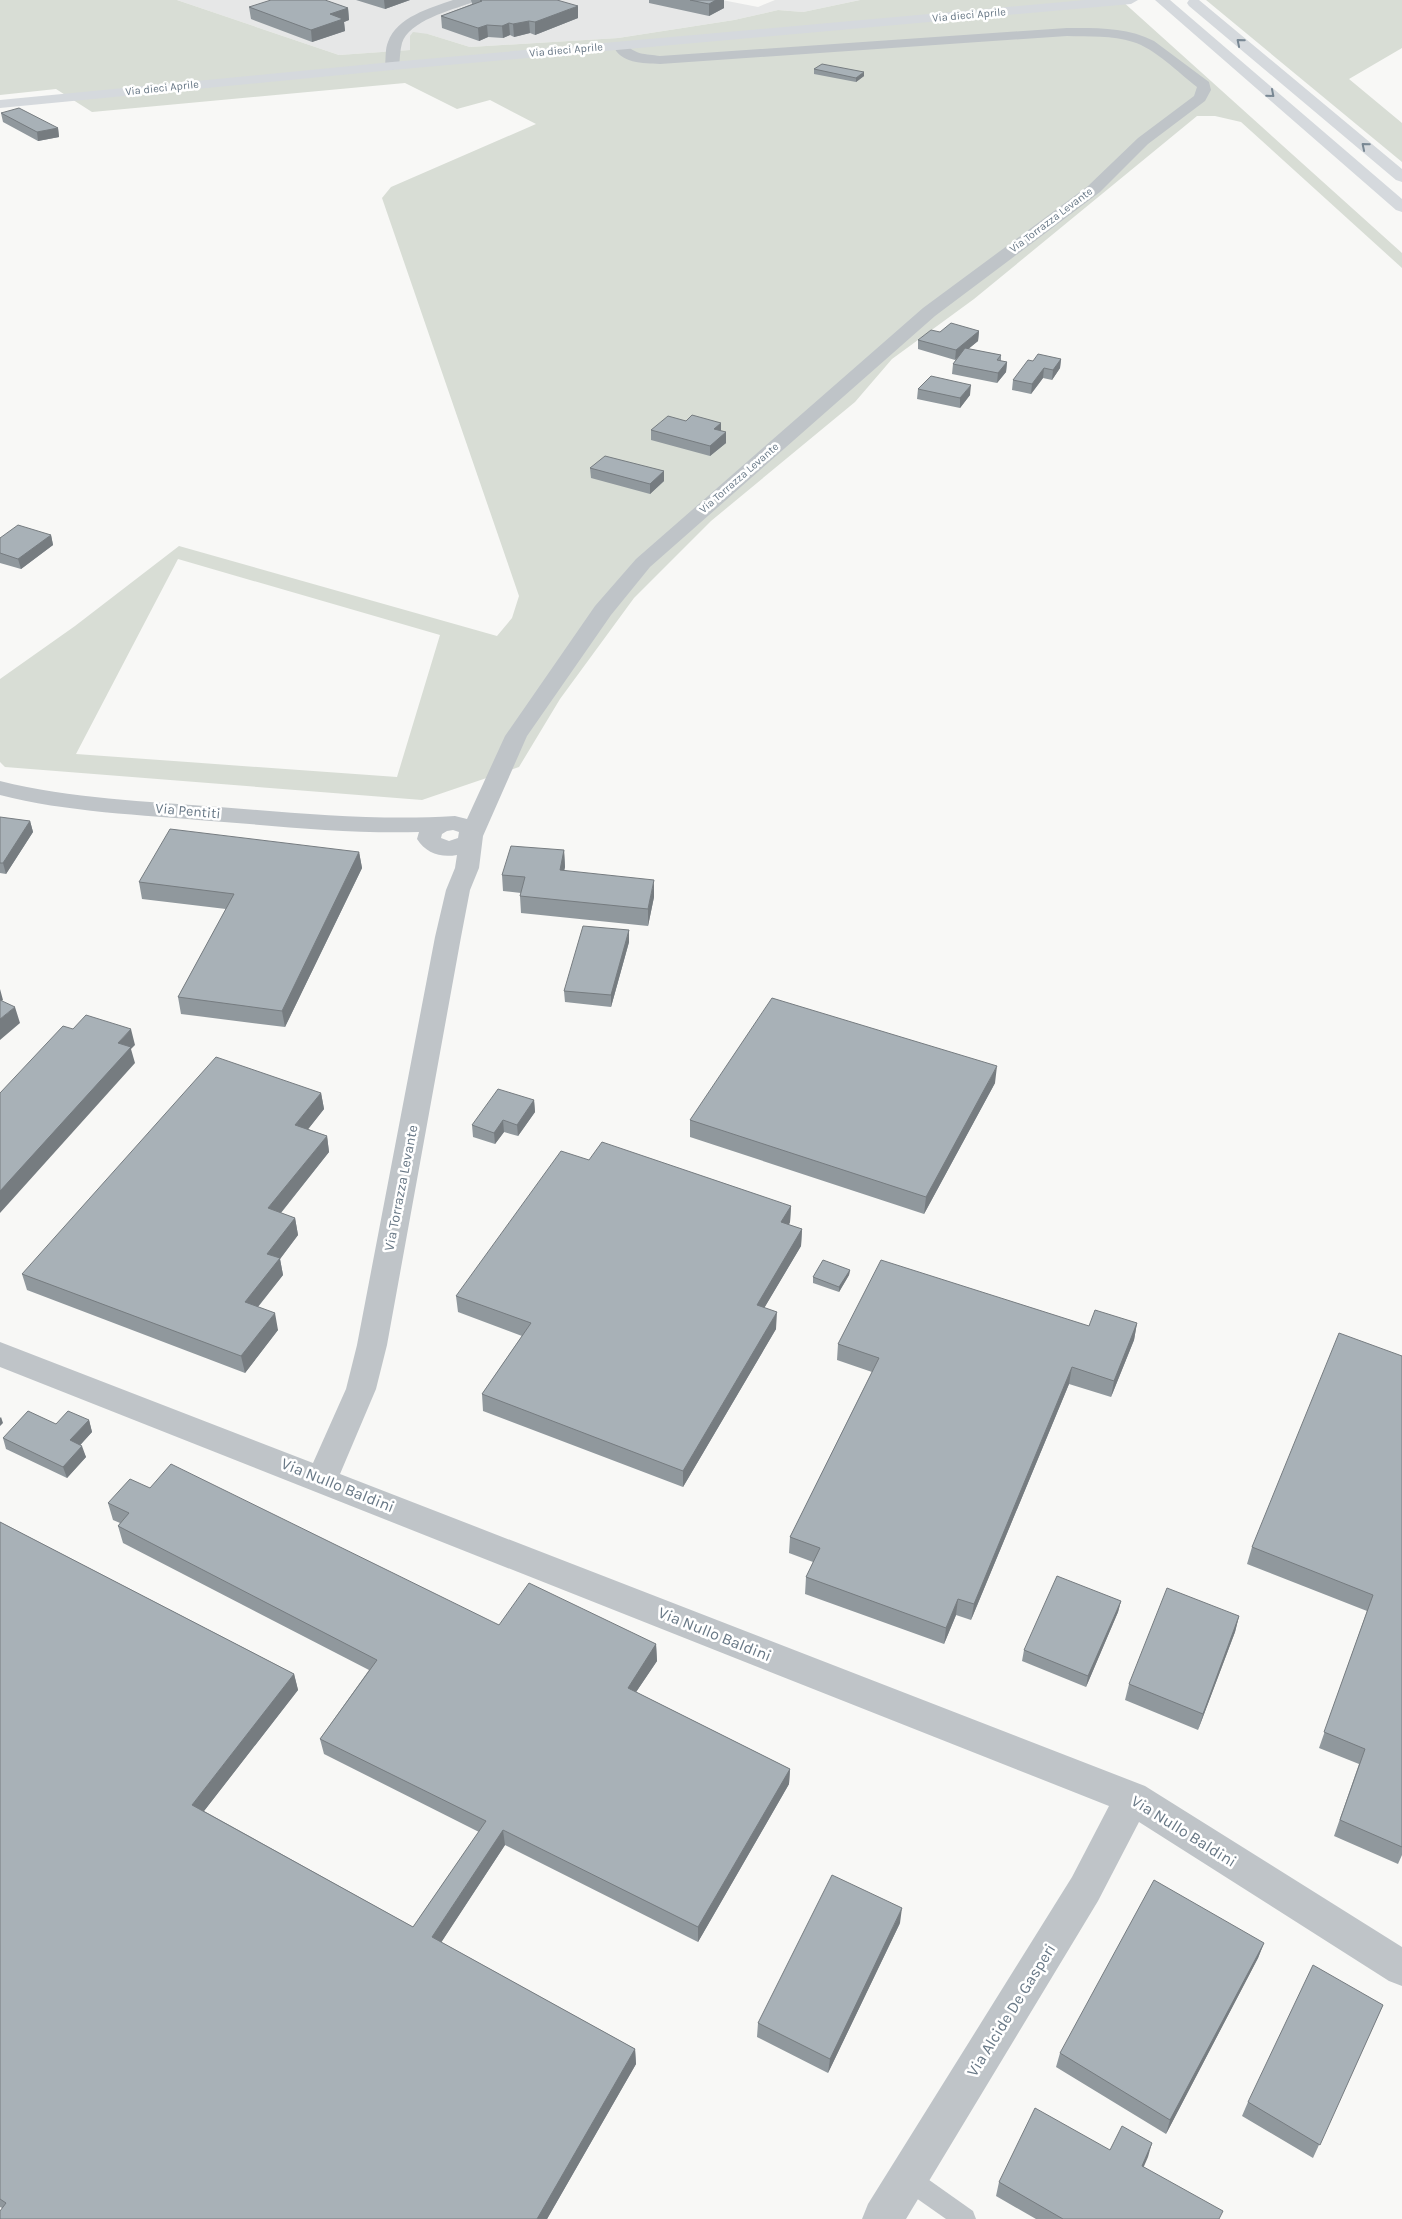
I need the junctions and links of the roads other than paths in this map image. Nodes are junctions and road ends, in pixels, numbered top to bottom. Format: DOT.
graph roads {
  1 [pos="466,0"];
  2 [pos="1132,0"];
  3 [pos="1152,0"];
  4 [pos="1162,0"];
  5 [pos="1190,0"];
  6 [pos="1207,39"];
  7 [pos="620,46"];
  8 [pos="392,66"];
  9 [pos="0,104"];
  10 [pos="1402,177"];
  11 [pos="1402,207"];
  12 [pos="0,788"];
  13 [pos="488,796"];
  14 [pos="440,834"];
  15 [pos="471,837"];
  16 [pos="458,890"];
  17 [pos="0,1354"];
  18 [pos="322,1479"];
  19 [pos="1132,1798"];
  20 [pos="1402,1968"];
  21 [pos="907,2178"];
  22 [pos="883,2219"];
  23 [pos="965,2219"];
  1 -- 8 [label="street"];
  2 -- 7 [label="main road, Via dieci Aprile"];
  3 -- 6 [label="main road"];
  4 -- 6 [label="main road"];
  10 -- 5 [label="main road, one-way"];
  6 -- 11 [label="main road, one-way"];
  7 -- 8 [label="main road, Via dieci Aprile"];
  7 -- 13 [label="street, Via Torrazza Levante"];
  8 -- 9 [label="main road, Via dieci Aprile"];
  12 -- 14 [label="street, Via Pentiti"];
  13 -- 14 [label="street"];
  13 -- 15 [label="street, Via Torrazza Levante"];
  14 -- 15 [label="street, Via Pentiti"];
  14 -- 16 [label="street, Via Torrazza Levante"];
  15 -- 16 [label="street, Via Torrazza Levante"];
  16 -- 18 [label="street, Via Torrazza Levante"];
  17 -- 18 [label="street, Via Nullo Baldini"];
  18 -- 19 [label="street, Via Nullo Baldini"];
  19 -- 20 [label="street, Via Nullo Baldini"];
  19 -- 21 [label="street, Via Alcide De Gasperi"];
  21 -- 22 [label="street, Via Alcide De Gasperi"];
  21 -- 23 [label="lane"];
}
